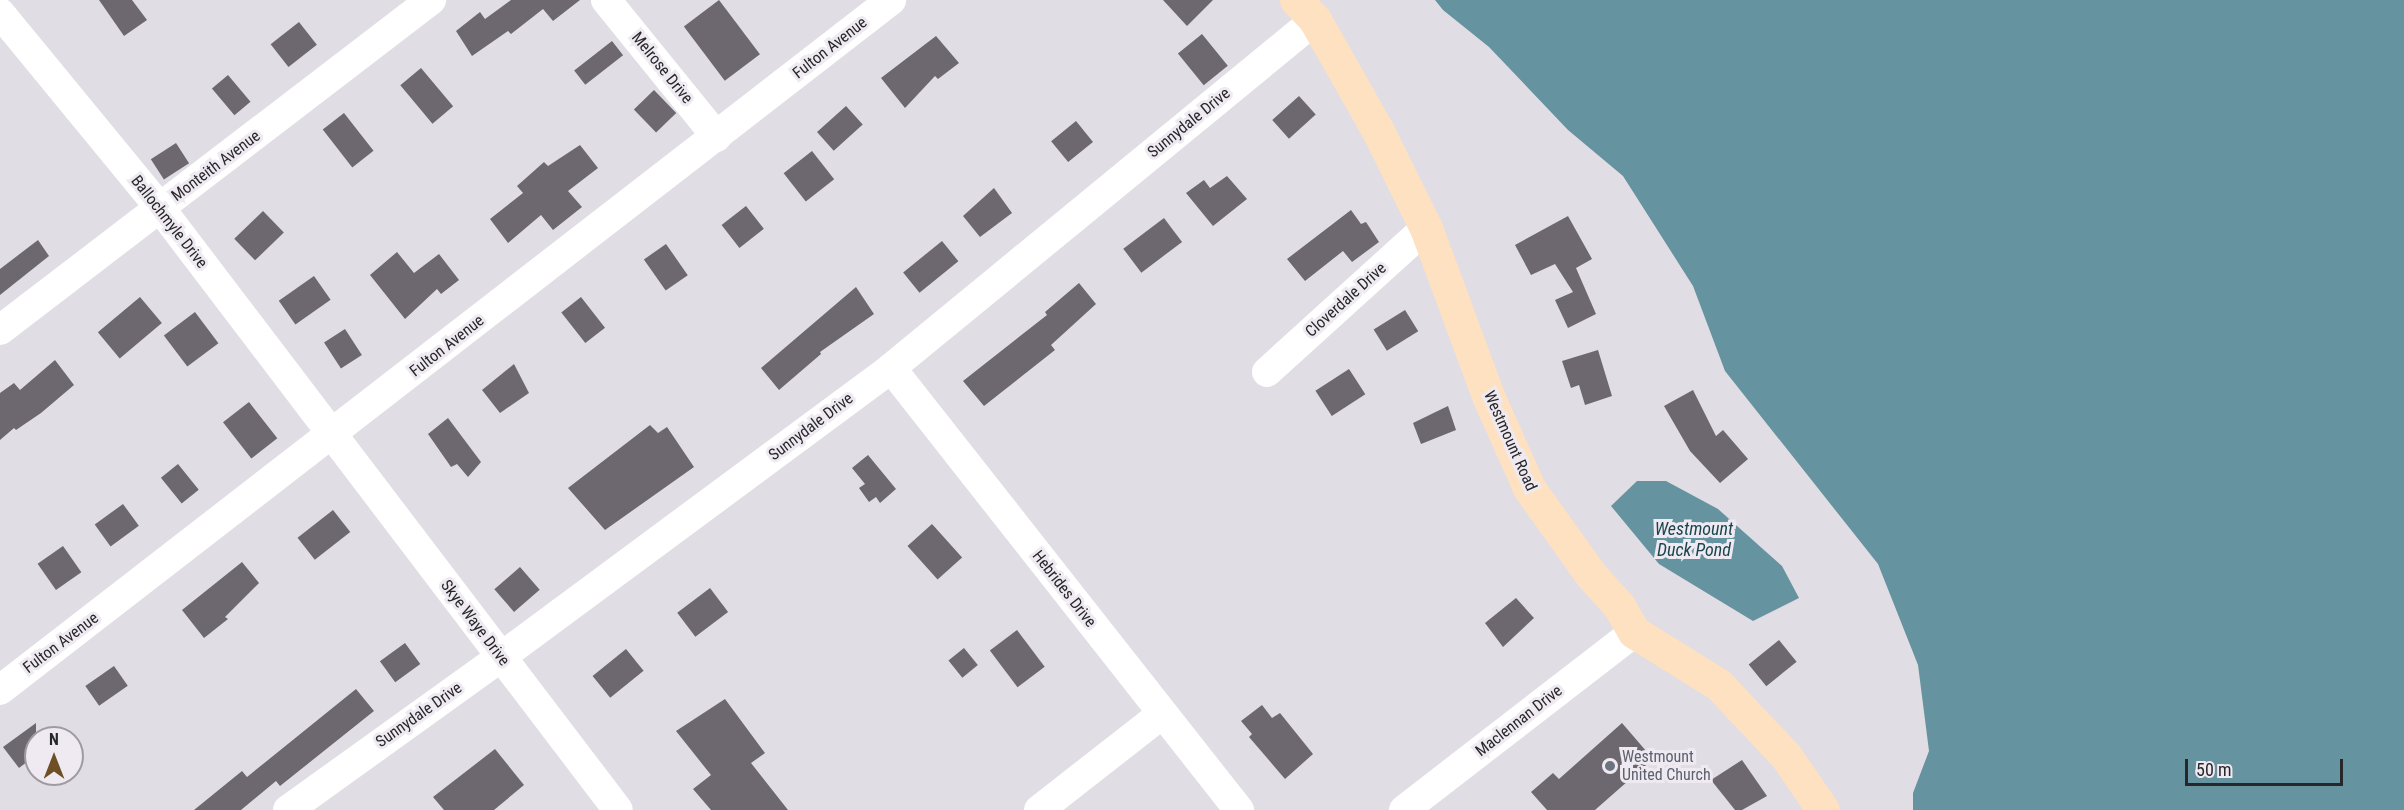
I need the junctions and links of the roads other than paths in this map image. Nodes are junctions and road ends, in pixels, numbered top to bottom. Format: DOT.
graph roads {
  1 [pos="431,0"];
  2 [pos="606,0"];
  3 [pos="891,0"];
  4 [pos="1305,10"];
  5 [pos="0,13"];
  6 [pos="717,137"];
  7 [pos="160,208"];
  8 [pos="1425,228"];
  9 [pos="0,330"];
  10 [pos="891,368"];
  11 [pos="1267,372"];
  12 [pos="332,435"];
  13 [pos="1634,632"];
  14 [pos="501,657"];
  15 [pos="0,690"];
  16 [pos="1162,714"];
  17 [pos="288,810"];
  18 [pos="618,810"];
  19 [pos="1039,810"];
  20 [pos="1239,810"];
  21 [pos="1404,810"];
  22 [pos="1823,810"];
  1 -- 7 [label="street, Monteith Avenue"];
  2 -- 6 [label="street, Melrose Drive"];
  3 -- 6 [label="street, Fulton Avenue"];
  4 -- 8 [label="main road, Westmount Road"];
  4 -- 10 [label="street, Sunnydale Drive"];
  5 -- 7 [label="street, Ballochmyle Drive"];
  6 -- 12 [label="street, Fulton Avenue"];
  7 -- 9 [label="street, Monteith Avenue"];
  7 -- 12 [label="street, Ballochmyle Drive"];
  8 -- 11 [label="street, Cloverdale Drive"];
  8 -- 13 [label="main road, Westmount Road"];
  10 -- 14 [label="street, Sunnydale Drive"];
  10 -- 16 [label="street, Hebrides Drive"];
  12 -- 14 [label="street, Skye Waye Drive"];
  12 -- 15 [label="street, Fulton Avenue"];
  13 -- 21 [label="street, Maclennan Drive"];
  13 -- 22 [label="main road, Westmount Road"];
  14 -- 17 [label="street, Sunnydale Drive"];
  14 -- 18 [label="street, Skye Waye Drive"];
  16 -- 19 [label="street"];
  16 -- 20 [label="street, Hebrides Drive"];
}
